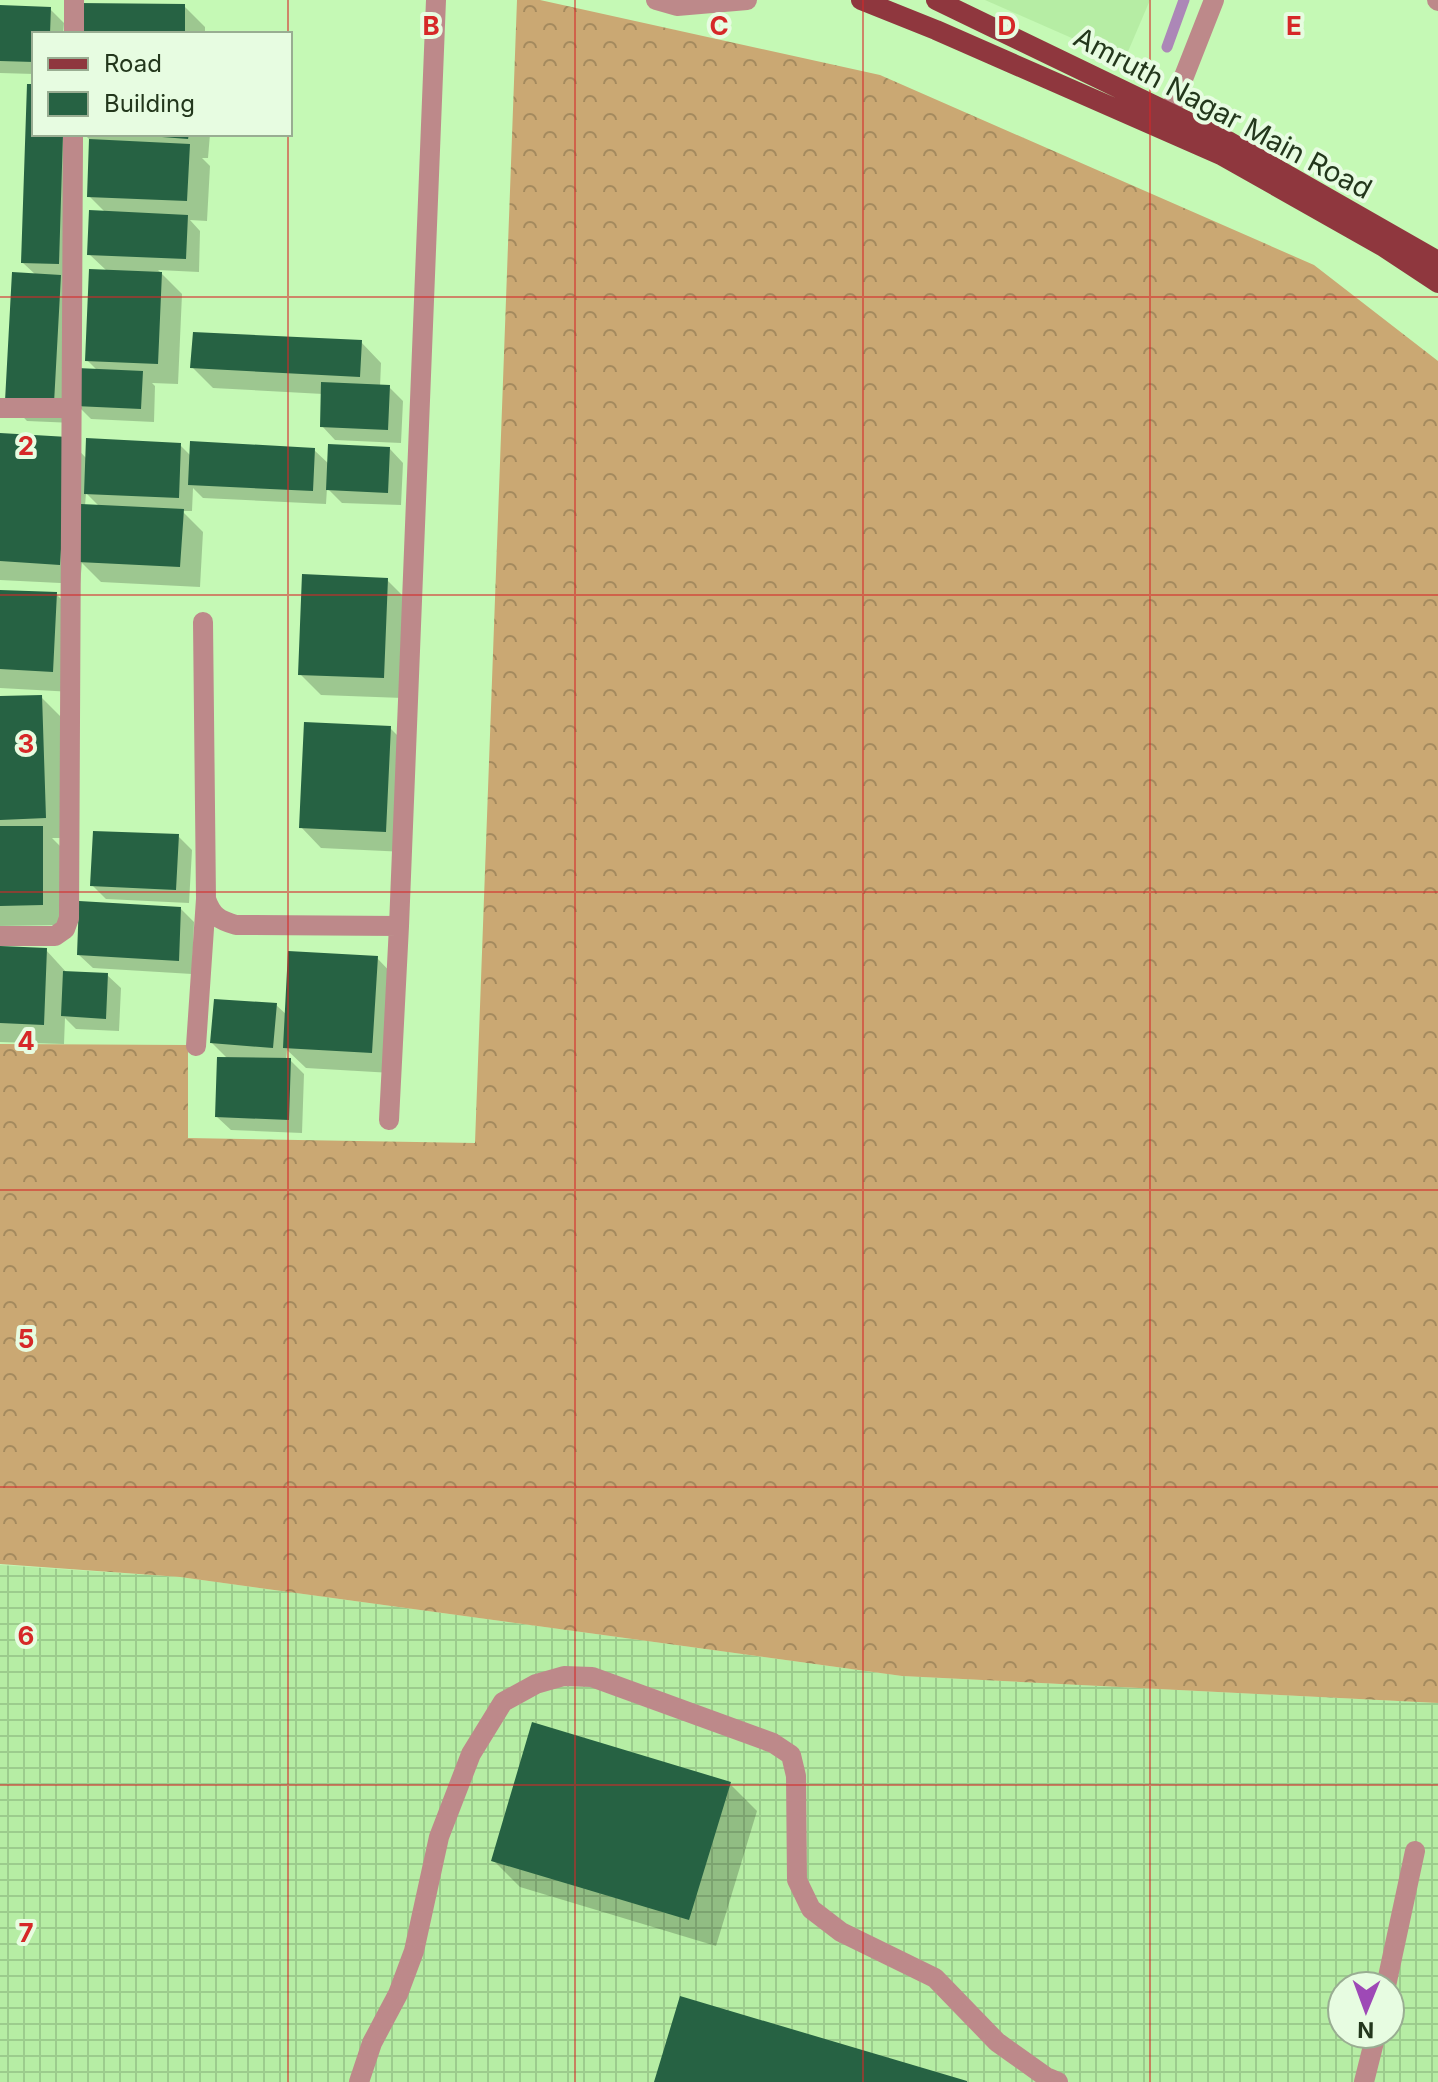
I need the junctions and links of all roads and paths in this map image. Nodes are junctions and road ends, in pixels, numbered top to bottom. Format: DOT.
graph roads {
  1 [pos="74,0"];
  2 [pos="436,0"];
  3 [pos="656,0"];
  4 [pos="747,0"];
  5 [pos="861,0"];
  6 [pos="936,0"];
  7 [pos="1214,0"];
  8 [pos="74,32"];
  9 [pos="1170,112"];
  10 [pos="73,136"];
  11 [pos="1438,261"];
  12 [pos="1438,283"];
  13 [pos="0,408"];
  14 [pos="72,408"];
  15 [pos="203,622"];
  16 [pos="206,899"];
  17 [pos="399,926"];
  18 [pos="0,936"];
  19 [pos="196,1046"];
  20 [pos="389,1120"];
  21 [pos="1415,1851"];
  22 [pos="1389,1970"];
  23 [pos="1372,2050"];
  24 [pos="359,2082"];
  25 [pos="1058,2082"];
  26 [pos="1364,2082"];
  1 -- 8 [label="street"];
  2 -- 17 [label="street"];
  3 -- 4 [label="street"];
  5 -- 12 [label="main road, Amruth Nagar Main Road"];
  6 -- 9 [label="main road, Amruth Nagar Main Road"];
  7 -- 9 [label="street"];
  9 -- 11 [label="main road, Amruth Nagar Main Road"];
  10 -- 14 [label="street"];
  13 -- 14 [label="street"];
  14 -- 18 [label="street"];
  15 -- 16 [label="street"];
  16 -- 17 [label="street"];
  16 -- 19 [label="street"];
  17 -- 20 [label="street"];
  21 -- 22 [label="street"];
  23 -- 26 [label="street"];
  24 -- 25 [label="street"];
}
